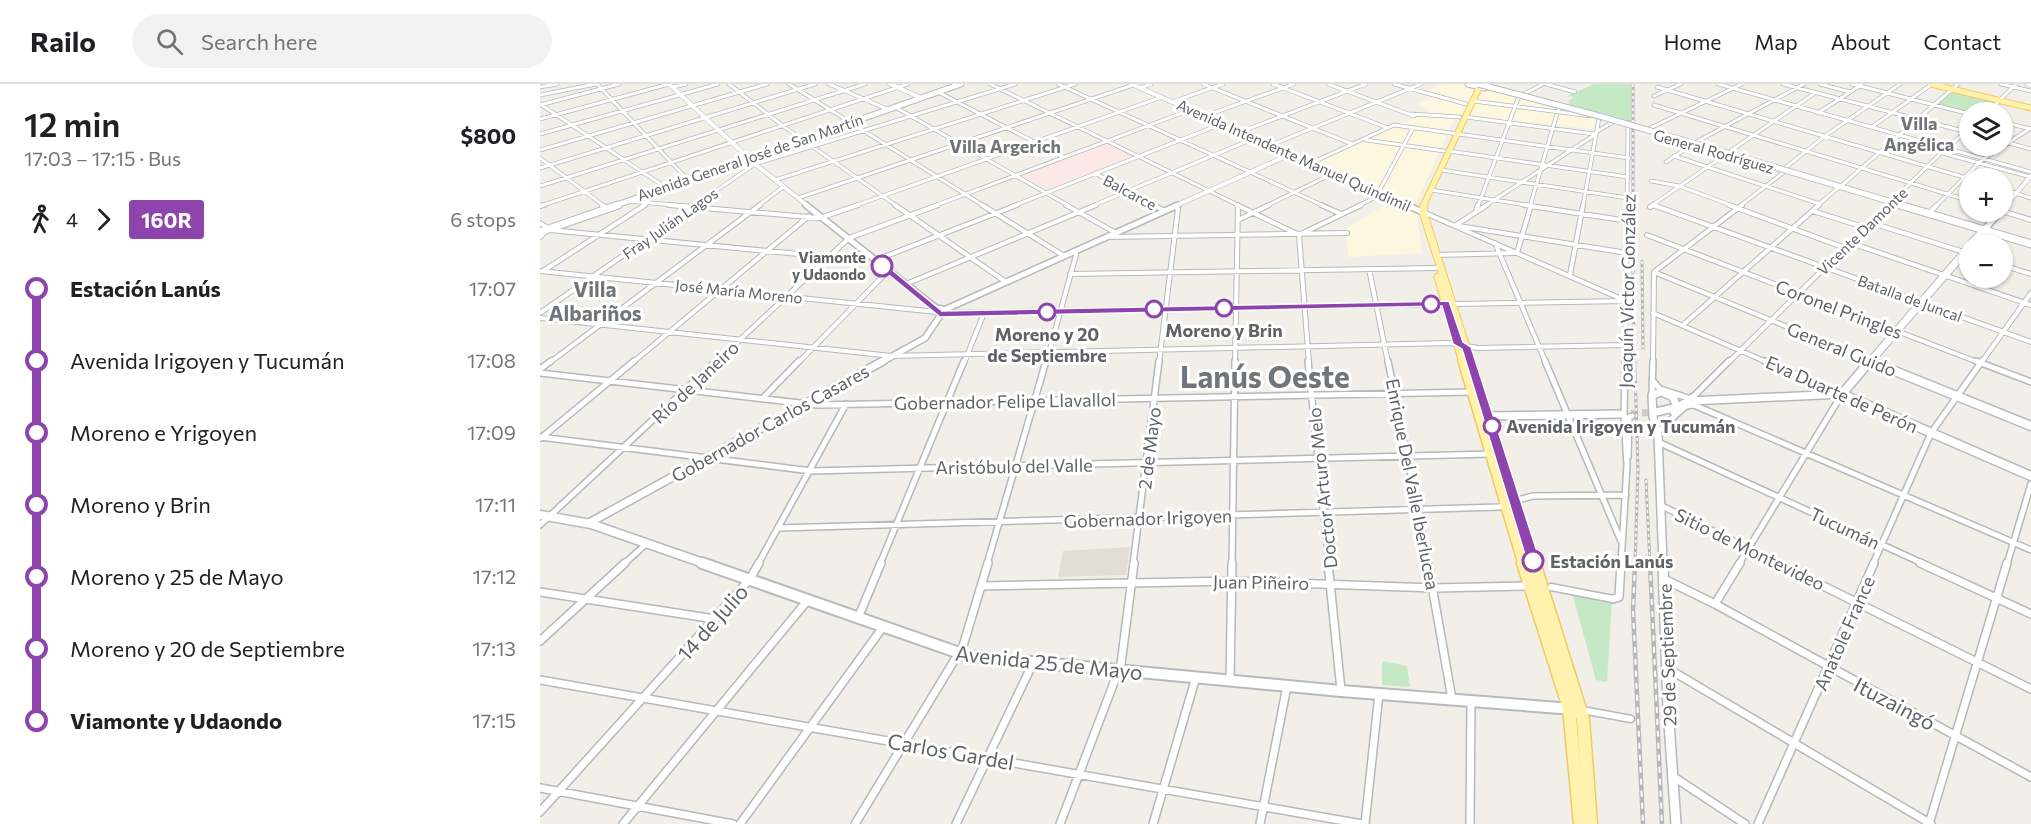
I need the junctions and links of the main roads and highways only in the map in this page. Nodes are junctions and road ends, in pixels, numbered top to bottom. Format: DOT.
graph roads {
  1 [pos="1468,84"];
  2 [pos="1932,84"];
  3 [pos="955,85"];
  4 [pos="1481,85"];
  5 [pos="1523,96"];
  6 [pos="2031,108"];
  7 [pos="1631,125"];
  8 [pos="1447,151"];
  9 [pos="1420,210"];
  10 [pos="1984,230"];
  11 [pos="540,232"];
  12 [pos="1981,234"];
  13 [pos="2031,245"];
  14 [pos="1959,260"];
  15 [pos="1944,276"];
  16 [pos="1922,302"];
  17 [pos="1449,303"];
  18 [pos="1462,346"];
  19 [pos="1870,361"];
  20 [pos="1484,416"];
  21 [pos="2031,426"];
  22 [pos="2031,476"];
  23 [pos="1510,503"];
  24 [pos="545,516"];
  25 [pos="1575,709"];
  26 [pos="1580,824"];
  27 [pos="1592,824"];
  1 -- 4 [label="main road"];
  2 -- 6 [label="main road"];
  3 -- 11 [label="main road, Avenida General José de San Martín"];
  4 -- 5 [label="main road"];
  4 -- 7 [label="main road, bridge"];
  4 -- 8 [label="main road"];
  5 -- 7 [label="main road, bridge"];
  5 -- 7 [label="main road, bridge"];
  7 -- 10 [label="main road, bridge"];
  8 -- 9 [label="main road"];
  8 -- 9 [label="main road"];
  9 -- 17 [label="main road"];
  9 -- 17 [label="main road"];
  10 -- 12 [label="main road"];
  10 -- 13 [label="main road"];
  14 -- 15 [label="main road"];
  15 -- 16 [label="main road"];
  16 -- 19 [label="main road"];
  17 -- 18 [label="main road"];
  18 -- 20 [label="main road"];
  18 -- 20 [label="main road"];
  19 -- 21 [label="main road, General Guido"];
  19 -- 22 [label="main road, Eva Duarte de Perón"];
  20 -- 23 [label="main road"];
  20 -- 23 [label="main road"];
  23 -- 25 [label="main road"];
  24 -- 25 [label="main road, Avenida 25 de Mayo"];
  25 -- 26 [label="main road"];
  25 -- 27 [label="main road"];
}
